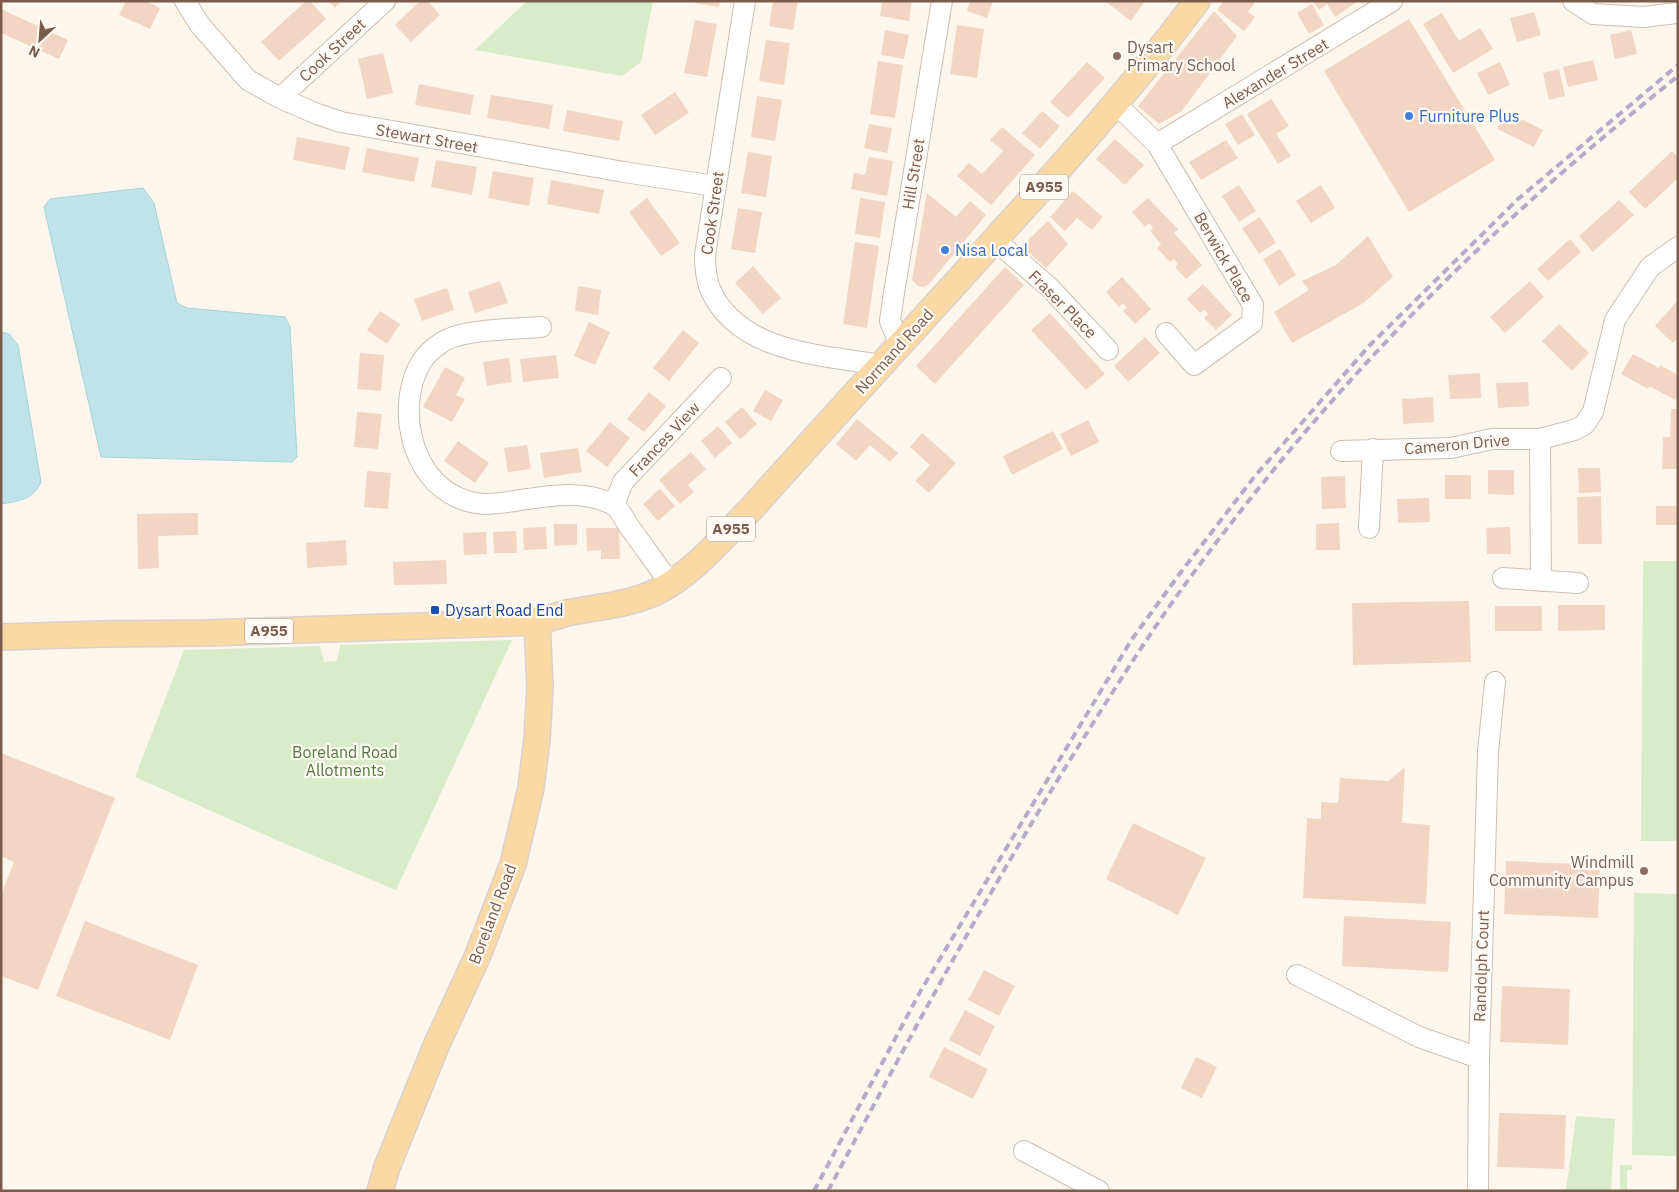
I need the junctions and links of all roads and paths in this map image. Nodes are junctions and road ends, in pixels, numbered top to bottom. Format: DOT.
graph roads {
  1 [pos="185,1"];
  2 [pos="385,1"];
  3 [pos="745,1"];
  4 [pos="942,1"];
  5 [pos="1197,1"];
  6 [pos="1392,1"];
  7 [pos="1573,1"];
  8 [pos="1676,13"];
  9 [pos="280,98"];
  10 [pos="1116,104"];
  11 [pos="1157,144"];
  12 [pos="715,186"];
  13 [pos="995,240"];
  14 [pos="1678,247"];
  15 [pos="541,327"];
  16 [pos="1166,333"];
  17 [pos="900,345"];
  18 [pos="1108,350"];
  19 [pos="882,365"];
  20 [pos="721,378"];
  21 [pos="1540,439"];
  22 [pos="1373,449"];
  23 [pos="1342,451"];
  24 [pos="614,505"];
  25 [pos="1369,528"];
  26 [pos="1504,578"];
  27 [pos="1541,580"];
  28 [pos="670,583"];
  29 [pos="1578,583"];
  30 [pos="537,622"];
  31 [pos="1,637"];
  32 [pos="1495,682"];
  33 [pos="1297,975"];
  34 [pos="1479,1058"];
  35 [pos="1024,1151"];
  36 [pos="380,1191"];
  37 [pos="1099,1191"];
  38 [pos="1478,1191"];
  1 -- 9 [label="street, Stewart Street"];
  2 -- 9 [label="street, Cook Street"];
  3 -- 12 [label="street, Cook Street"];
  4 -- 17 [label="street, Hill Street"];
  5 -- 10 [label="main road, Normand Road / A955"];
  6 -- 11 [label="street, Alexander Street"];
  7 -- 8 [label="street"];
  9 -- 12 [label="street, Stewart Street"];
  10 -- 11 [label="street, Berwick Place"];
  10 -- 13 [label="main road, Normand Road / A955"];
  11 -- 16 [label="street, Berwick Place"];
  12 -- 19 [label="street, Cook Street"];
  13 -- 17 [label="main road, Normand Road / A955"];
  13 -- 18 [label="street, Fraser Place"];
  14 -- 21 [label="street, Cameron Drive"];
  15 -- 24 [label="street"];
  17 -- 19 [label="main road, Normand Road / A955"];
  19 -- 28 [label="main road, Normand Road / A955"];
  20 -- 24 [label="street, Frances View"];
  21 -- 22 [label="street, Cameron Drive"];
  21 -- 27 [label="street"];
  22 -- 23 [label="street, Cameron Drive"];
  22 -- 25 [label="street"];
  24 -- 28 [label="street"];
  26 -- 27 [label="street"];
  27 -- 29 [label="street"];
  28 -- 30 [label="main road, Normand Road / A955"];
  30 -- 31 [label="main road, A955"];
  30 -- 36 [label="main road, Boreland Road"];
  32 -- 34 [label="street, Randolph Court"];
  33 -- 34 [label="street"];
  34 -- 38 [label="street, Randolph Court"];
  35 -- 37 [label="street"];
}
